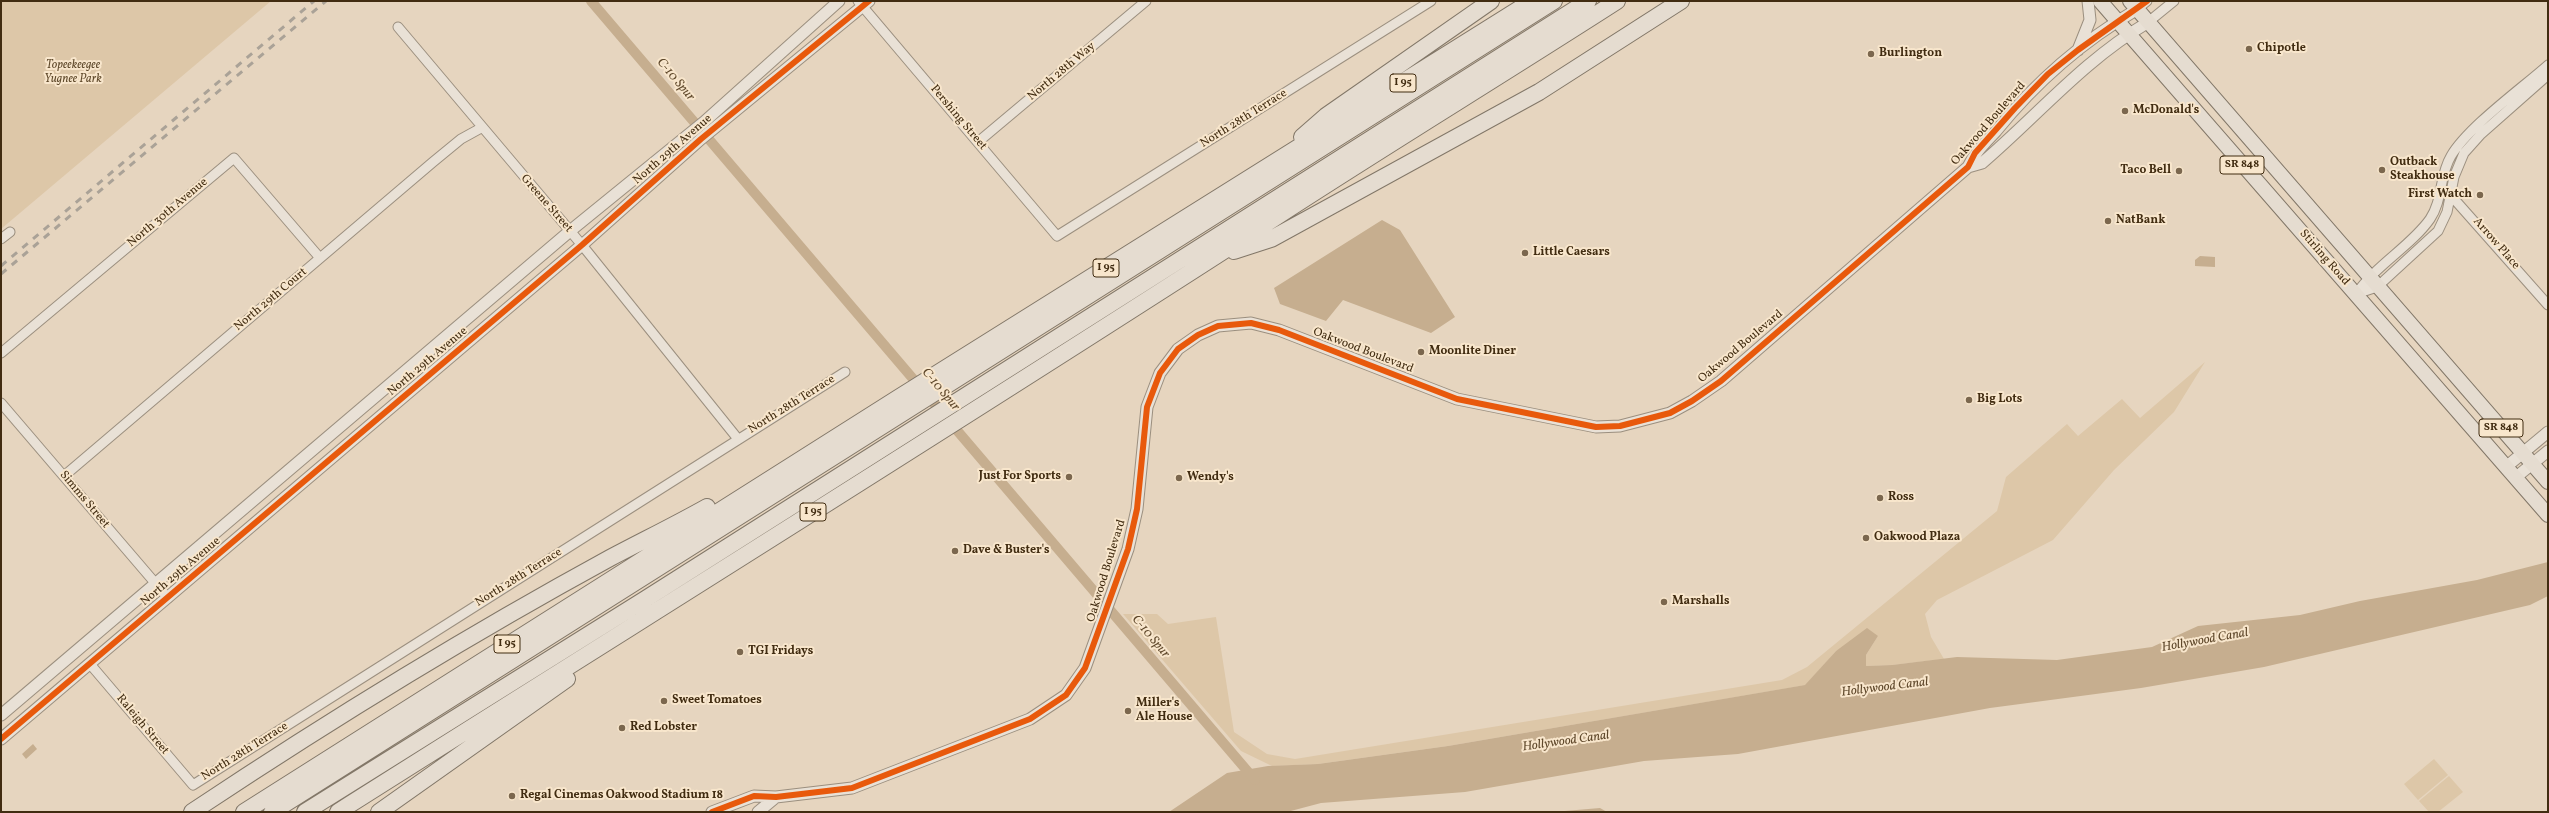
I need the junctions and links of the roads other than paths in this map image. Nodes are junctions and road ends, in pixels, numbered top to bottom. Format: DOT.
graph roads {
  1 [pos="839,1"];
  2 [pos="1146,1"];
  3 [pos="1431,1"];
  4 [pos="1490,1"];
  5 [pos="1532,1"];
  6 [pos="1554,1"];
  7 [pos="1588,1"];
  8 [pos="1617,1"];
  9 [pos="1681,1"];
  10 [pos="2088,1"];
  11 [pos="2100,1"];
  12 [pos="2147,1"];
  13 [pos="2174,1"];
  14 [pos="863,3"];
  15 [pos="2133,6"];
  16 [pos="2117,21"];
  17 [pos="2147,23"];
  18 [pos="398,27"];
  19 [pos="2128,34"];
  20 [pos="2078,50"];
  21 [pos="2548,65"];
  22 [pos="2548,75"];
  23 [pos="708,126"];
  24 [pos="481,128"];
  25 [pos="697,135"];
  26 [pos="978,142"];
  27 [pos="1272,163"];
  28 [pos="1968,167"];
  29 [pos="2441,185"];
  30 [pos="2451,194"];
  31 [pos="570,231"];
  32 [pos="10,232"];
  33 [pos="1057,236"];
  34 [pos="1,240"];
  35 [pos="582,245"];
  36 [pos="1215,257"];
  37 [pos="320,258"];
  38 [pos="2368,276"];
  39 [pos="2377,287"];
  40 [pos="2356,294"];
  41 [pos="2548,305"];
  42 [pos="1,353"];
  43 [pos="845,372"];
  44 [pos="944,378"];
  45 [pos="1,403"];
  46 [pos="2548,432"];
  47 [pos="738,439"];
  48 [pos="2548,451"];
  49 [pos="2523,453"];
  50 [pos="2532,464"];
  51 [pos="2506,467"];
  52 [pos="64,476"];
  53 [pos="772,478"];
  54 [pos="2515,478"];
  55 [pos="2548,482"];
  56 [pos="2548,515"];
  57 [pos="155,584"];
  58 [pos="694,586"];
  59 [pos="168,598"];
  60 [pos="90,664"];
  61 [pos="1,715"];
  62 [pos="1,740"];
  63 [pos="193,785"];
  64 [pos="776,797"];
  65 [pos="192,812"];
  66 [pos="244,812"];
  67 [pos="272,812"];
  68 [pos="305,812"];
  69 [pos="338,812"];
  70 [pos="379,812"];
  71 [pos="712,812"];
  72 [pos="758,812"];
  1 -- 23 [label="street, North 29th Avenue"];
  2 -- 26 [label="street, North 28th Way"];
  3 -- 33 [label="street, North 28th Terrace"];
  4 -- 27 [label="highway"];
  5 -- 27 [label="highway, I 95"];
  6 -- 44 [label="highway"];
  7 -- 68 [label="highway"];
  8 -- 36 [label="highway, I 95"];
  9 -- 36 [label="highway"];
  10 -- 20 [label="street"];
  11 -- 16 [label="main road, Stirling Road / SR 848"];
  12 -- 15 [label="street"];
  13 -- 17 [label="street"];
  14 -- 23 [label="street, North 29th Avenue"];
  14 -- 26 [label="street, Pershing Street"];
  15 -- 16 [label="street, Oakwood Boulevard"];
  15 -- 17 [label="main road, Stirling Road / SR 848"];
  16 -- 19 [label="main road, Stirling Road / SR 848"];
  16 -- 20 [label="street, Oakwood Boulevard"];
  17 -- 19 [label="street, Oakwood Boulevard"];
  17 -- 38 [label="main road, Stirling Road / SR 848"];
  18 -- 24 [label="street, Greene Street"];
  19 -- 28 [label="street, Oakwood Boulevard"];
  19 -- 40 [label="main road, Stirling Road / SR 848"];
  20 -- 28 [label="street, Oakwood Boulevard"];
  21 -- 29 [label="street"];
  22 -- 30 [label="street"];
  23 -- 25 [label="street, North 29th Avenue"];
  24 -- 31 [label="street, Greene Street"];
  24 -- 37 [label="street, North 29th Court"];
  25 -- 31 [label="street, North 29th Avenue"];
  25 -- 35 [label="street, North 29th Avenue"];
  26 -- 33 [label="street, Pershing Street"];
  27 -- 44 [label="highway, I 95"];
  28 -- 64 [label="street, Oakwood Boulevard"];
  29 -- 30 [label="street, Arrow Place"];
  29 -- 38 [label="street"];
  30 -- 39 [label="street"];
  30 -- 41 [label="street, Arrow Place"];
  31 -- 35 [label="street, Greene Street"];
  31 -- 57 [label="street, North 29th Avenue"];
  32 -- 34 [label="street"];
  35 -- 47 [label="street, Greene Street"];
  35 -- 59 [label="street, North 29th Avenue"];
  36 -- 58 [label="highway, I 95"];
  37 -- 42 [label="street, North 30th Avenue"];
  37 -- 52 [label="street, North 29th Court"];
  38 -- 39 [label="main road, Stirling Road / SR 848"];
  38 -- 40 [label="street"];
  39 -- 40 [label="street"];
  39 -- 49 [label="main road, Stirling Road / SR 848"];
  40 -- 51 [label="main road, Stirling Road / SR 848"];
  43 -- 47 [label="street, North 28th Terrace"];
  44 -- 53 [label="highway, I 95"];
  44 -- 67 [label="highway"];
  45 -- 52 [label="street, Simms Street"];
  46 -- 49 [label="street"];
  47 -- 63 [label="street, North 28th Terrace"];
  48 -- 50 [label="street"];
  49 -- 50 [label="main road, Stirling Road / SR 848"];
  49 -- 51 [label="street"];
  50 -- 54 [label="street"];
  50 -- 55 [label="main road, Stirling Road / SR 848"];
  51 -- 54 [label="main road, Stirling Road / SR 848"];
  52 -- 57 [label="street, Simms Street"];
  53 -- 65 [label="highway"];
  53 -- 66 [label="highway, I 95"];
  54 -- 56 [label="main road, Stirling Road / SR 848"];
  57 -- 59 [label="street, Simms Street"];
  57 -- 61 [label="street, North 29th Avenue"];
  58 -- 69 [label="highway, I 95"];
  58 -- 70 [label="highway"];
  59 -- 60 [label="street, North 29th Avenue"];
  60 -- 62 [label="street, North 29th Avenue"];
  60 -- 63 [label="street, Raleigh Street"];
  64 -- 71 [label="street, Oakwood Boulevard"];
  64 -- 72 [label="street"];
}
